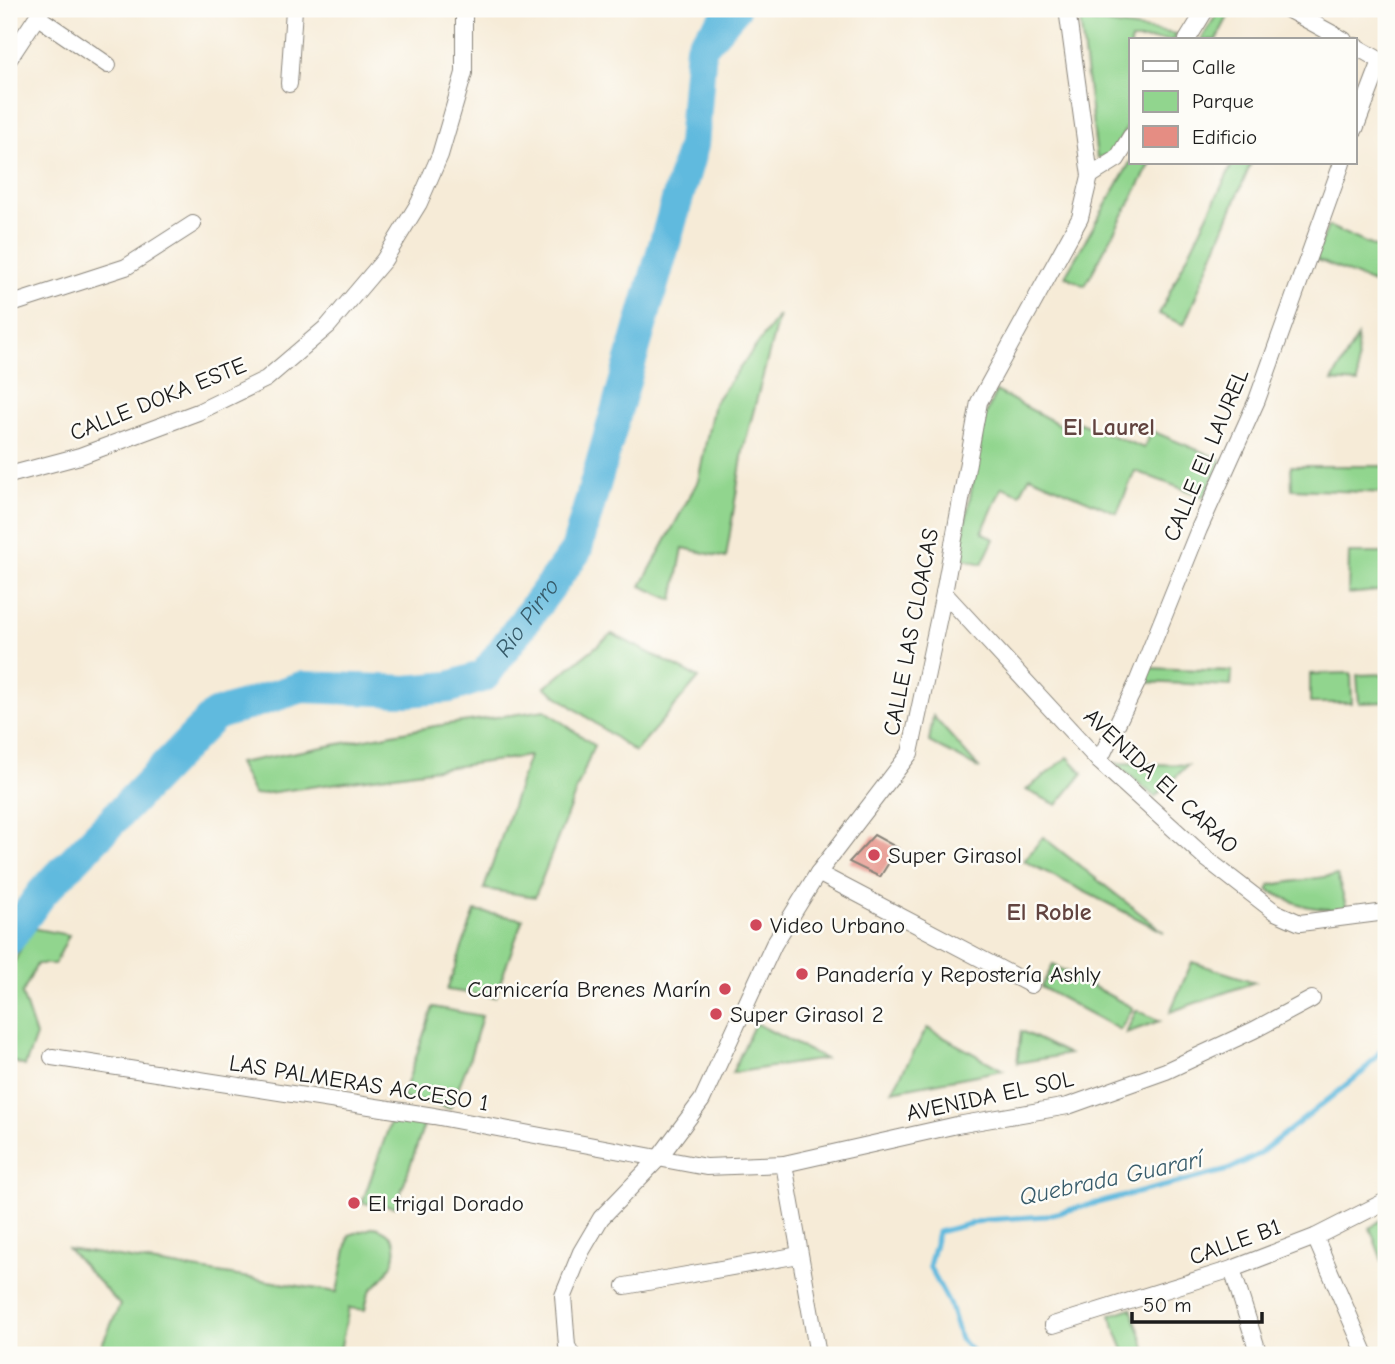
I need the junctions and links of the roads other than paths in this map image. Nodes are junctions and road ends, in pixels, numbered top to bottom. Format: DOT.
graph roads {
  1 [pos="294,9"];
  2 [pos="464,9"];
  3 [pos="1067,9"];
  4 [pos="1206,9"];
  5 [pos="1287,9"];
  6 [pos="40,13"];
  7 [pos="1187,38"];
  8 [pos="1340,38"];
  9 [pos="1356,47"];
  10 [pos="9,59"];
  11 [pos="1384,61"];
  12 [pos="107,65"];
  13 [pos="289,83"];
  14 [pos="1356,127"];
  15 [pos="1129,139"];
  16 [pos="1342,164"];
  17 [pos="1090,176"];
  18 [pos="193,224"];
  19 [pos="9,305"];
  20 [pos="9,475"];
  21 [pos="944,593"];
  22 [pos="1099,761"];
  23 [pos="818,873"];
  24 [pos="1386,912"];
  25 [pos="1031,985"];
  26 [pos="1312,999"];
  27 [pos="52,1057"];
  28 [pos="658,1159"];
  29 [pos="784,1164"];
  30 [pos="1386,1201"];
  31 [pos="1315,1237"];
  32 [pos="799,1255"];
  33 [pos="1232,1269"];
  34 [pos="625,1286"];
  35 [pos="1053,1325"];
  36 [pos="572,1355"];
  37 [pos="817,1355"];
  38 [pos="1259,1355"];
  39 [pos="1366,1355"];
  1 -- 13 [label="street"];
  2 -- 20 [label="street, CALLE DOKA ESTE"];
  3 -- 17 [label="street, CALLE LAS CLOACAS"];
  4 -- 7 [label="street"];
  5 -- 8 [label="street"];
  6 -- 10 [label="street"];
  6 -- 12 [label="street"];
  9 -- 11 [label="street"];
  11 -- 14 [label="street"];
  15 -- 17 [label="street"];
  16 -- 22 [label="street, CALLE EL LAUREL"];
  17 -- 21 [label="street, CALLE LAS CLOACAS"];
  18 -- 19 [label="street"];
  21 -- 22 [label="street, AVENIDA EL CARAO"];
  21 -- 23 [label="street, CALLE LAS CLOACAS"];
  22 -- 24 [label="street, AVENIDA EL CARAO"];
  23 -- 25 [label="street"];
  23 -- 28 [label="street, CALLE LAS CLOACAS"];
  26 -- 29 [label="street, AVENIDA EL SOL"];
  27 -- 28 [label="street, LAS PALMERAS ACCESO 1"];
  28 -- 29 [label="street, AVENIDA EL SOL"];
  28 -- 36 [label="street, CALLE LAS CLOACAS"];
  29 -- 32 [label="street"];
  30 -- 31 [label="street, CALLE B1"];
  31 -- 33 [label="street, CALLE B1"];
  31 -- 39 [label="street"];
  32 -- 34 [label="street"];
  32 -- 37 [label="street"];
  33 -- 35 [label="street, CALLE B1"];
  33 -- 38 [label="street"];
}
